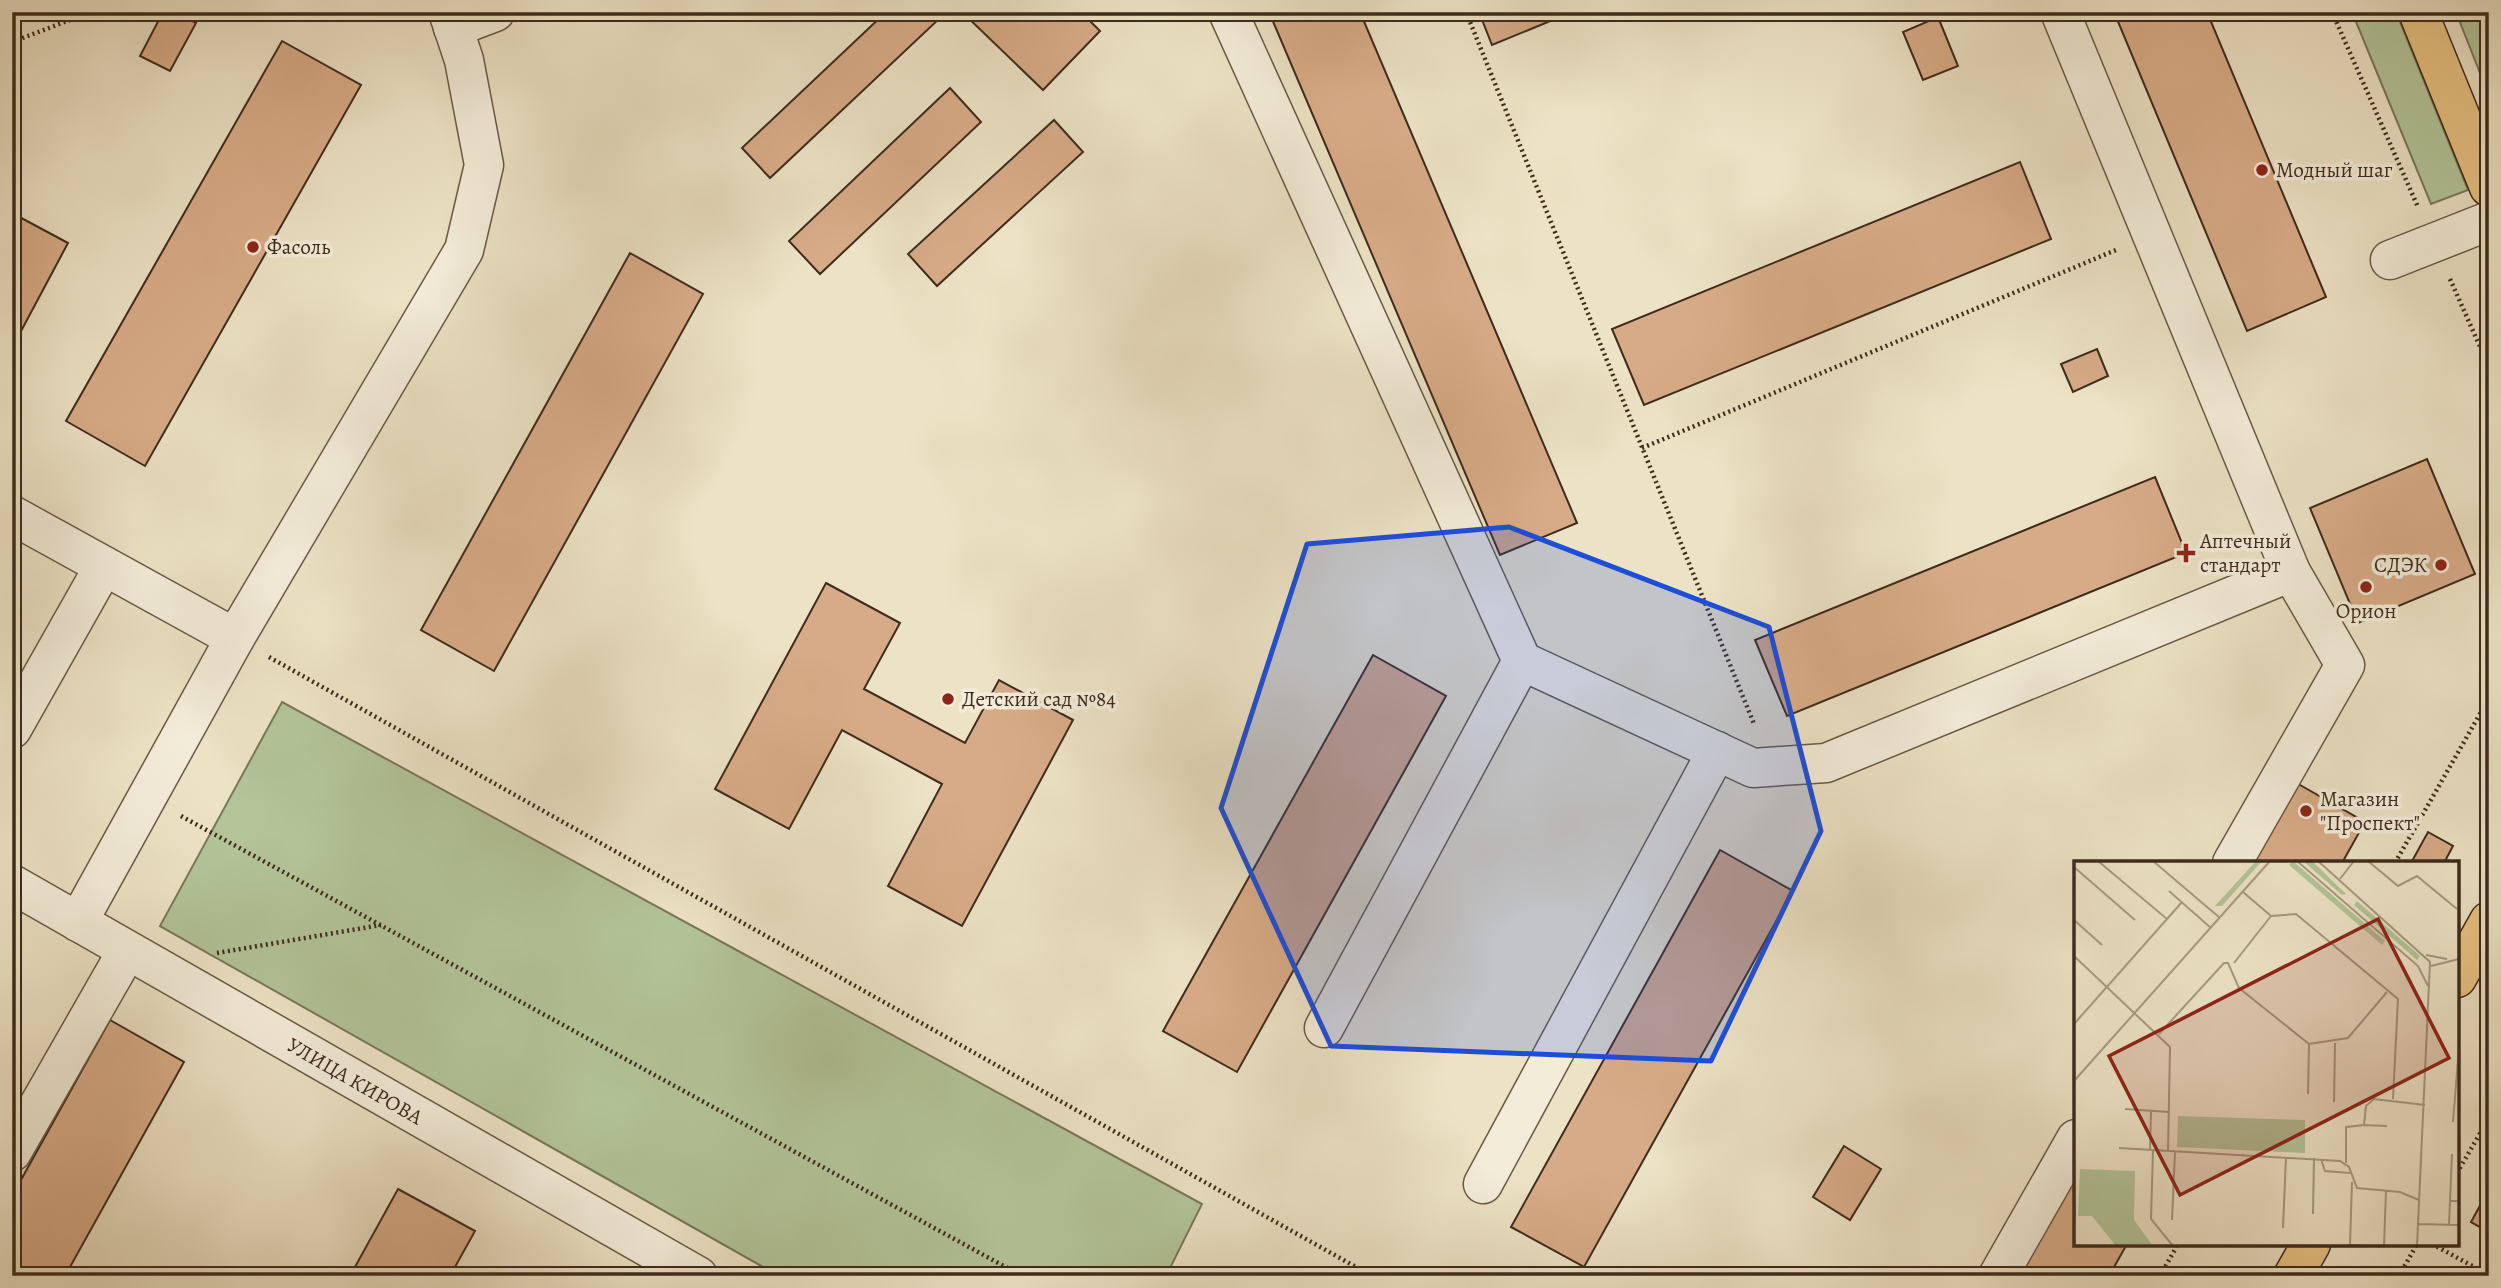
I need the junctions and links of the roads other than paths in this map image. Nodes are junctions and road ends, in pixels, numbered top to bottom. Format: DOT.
graph roads {
  1 [pos="495,12"];
  2 [pos="1228,12"];
  3 [pos="2060,12"];
  4 [pos="2418,12"];
  5 [pos="451,20"];
  6 [pos="2489,187"];
  7 [pos="2489,221"];
  8 [pos="2390,260"];
  9 [pos="12,515"];
  10 [pos="104,566"];
  11 [pos="2291,572"];
  12 [pos="235,638"];
  13 [pos="1522,661"];
  14 [pos="12,729"];
  15 [pos="1717,751"];
  16 [pos="2233,861"];
  17 [pos="12,884"];
  18 [pos="2489,921"];
  19 [pos="78,922"];
  20 [pos="139,958"];
  21 [pos="2459,974"];
  22 [pos="1324,1028"];
  23 [pos="2074,1143"];
  24 [pos="12,1152"];
  25 [pos="1483,1184"];
  26 [pos="2310,1246"];
  27 [pos="698,1276"];
  28 [pos="1998,1276"];
  29 [pos="2293,1276"];
  1 -- 5 [label="street"];
  2 -- 13 [label="street"];
  3 -- 11 [label="street"];
  4 -- 6 [label="main road"];
  5 -- 12 [label="street"];
  7 -- 8 [label="street"];
  9 -- 10 [label="street"];
  10 -- 12 [label="street"];
  10 -- 14 [label="street"];
  11 -- 15 [label="street"];
  11 -- 16 [label="street"];
  12 -- 19 [label="street"];
  13 -- 15 [label="street"];
  13 -- 22 [label="street"];
  15 -- 25 [label="street"];
  17 -- 19 [label="street, УЛИЦА КИРОВА"];
  18 -- 21 [label="main road"];
  19 -- 20 [label="street, УЛИЦА КИРОВА"];
  20 -- 24 [label="street"];
  20 -- 27 [label="street, УЛИЦА КИРОВА"];
  23 -- 28 [label="street"];
  26 -- 29 [label="main road"];
}
